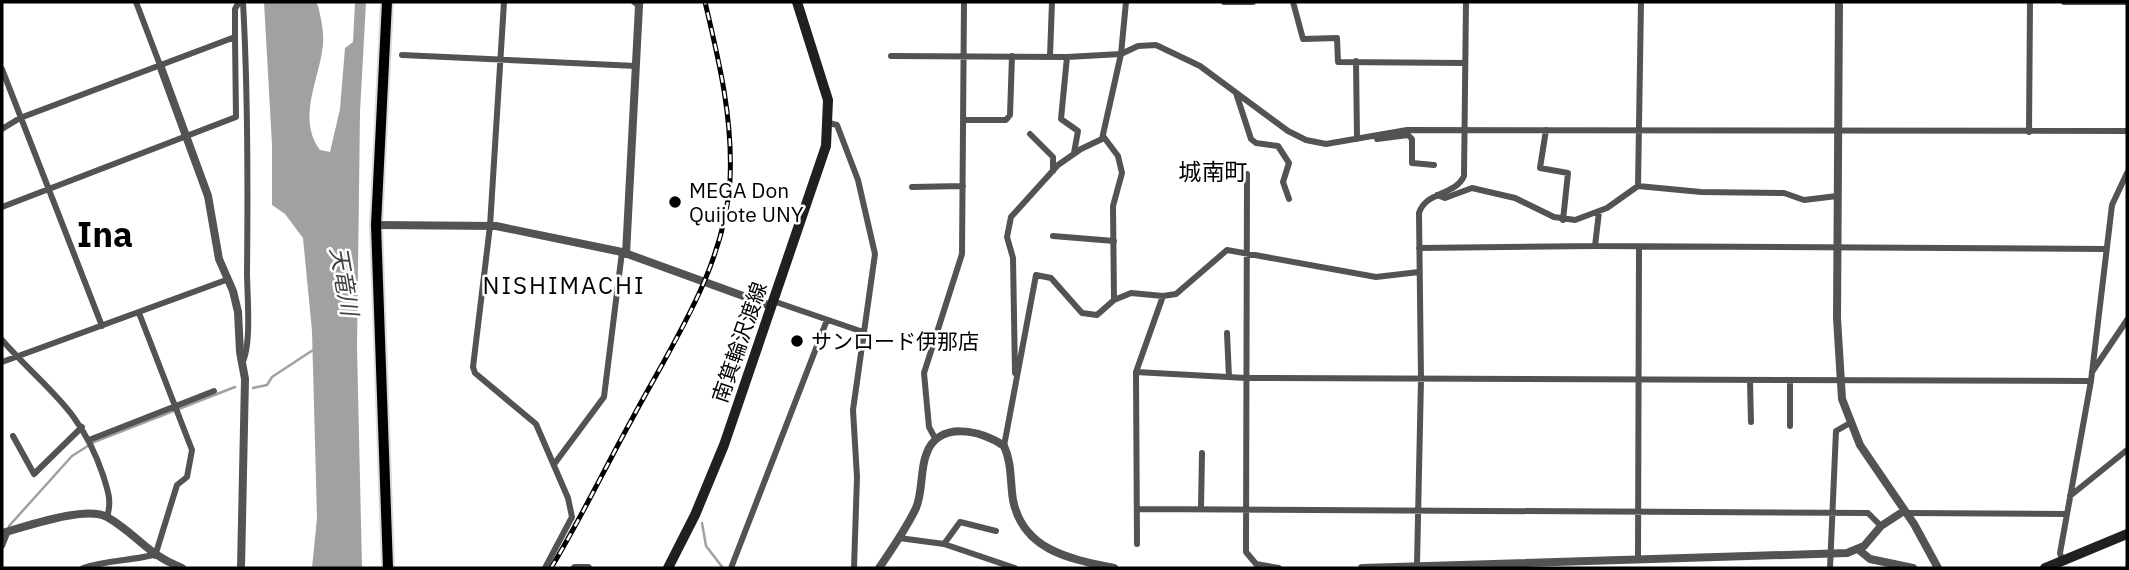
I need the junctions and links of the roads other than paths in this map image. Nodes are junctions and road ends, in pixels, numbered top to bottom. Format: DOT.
graph roads {
  1 [pos="136,2"];
  2 [pos="241,2"];
  3 [pos="387,2"];
  4 [pos="503,2"];
  5 [pos="797,2"];
  6 [pos="964,2"];
  7 [pos="1052,2"];
  8 [pos="1126,2"];
  9 [pos="1224,2"];
  10 [pos="1253,2"];
  11 [pos="1293,2"];
  12 [pos="1466,2"];
  13 [pos="1641,2"];
  14 [pos="1839,2"];
  15 [pos="2030,2"];
  16 [pos="2064,2"];
  17 [pos="2127,2"];
  18 [pos="638,3"];
  19 [pos="235,37"];
  20 [pos="402,54"];
  21 [pos="1121,54"];
  22 [pos="891,56"];
  23 [pos="964,56"];
  24 [pos="1012,56"];
  25 [pos="1050,56"];
  26 [pos="1067,57"];
  27 [pos="500,60"];
  28 [pos="1356,61"];
  29 [pos="1465,63"];
  30 [pos="160,65"];
  31 [pos="636,66"];
  32 [pos="2,69"];
  33 [pos="1236,92"];
  34 [pos="20,118"];
  35 [pos="963,120"];
  36 [pos="829,123"];
  37 [pos="2,129"];
  38 [pos="1546,130"];
  39 [pos="1465,131"];
  40 [pos="1638,131"];
  41 [pos="2127,131"];
  42 [pos="1838,132"];
  43 [pos="2029,132"];
  44 [pos="1030,134"];
  45 [pos="1103,136"];
  46 [pos="187,137"];
  47 [pos="1370,137"];
  48 [pos="1357,139"];
  49 [pos="1074,155"];
  50 [pos="1434,165"];
  51 [pos="1053,171"];
  52 [pos="2127,173"];
  53 [pos="1247,174"];
  54 [pos="963,186"];
  55 [pos="1638,186"];
  56 [pos="48,187"];
  57 [pos="912,187"];
  58 [pos="1437,195"];
  59 [pos="1837,196"];
  60 [pos="1289,199"];
  61 [pos="2,207"];
  62 [pos="1599,212"];
  63 [pos="1563,220"];
  64 [pos="376,225"];
  65 [pos="490,226"];
  66 [pos="1053,236"];
  67 [pos="1114,241"];
  68 [pos="1595,246"];
  69 [pos="1639,247"];
  70 [pos="1419,248"];
  71 [pos="1837,249"];
  72 [pos="2106,249"];
  73 [pos="1246,251"];
  74 [pos="624,253"];
  75 [pos="1419,272"];
  76 [pos="226,280"];
  77 [pos="1163,296"];
  78 [pos="1114,300"];
  79 [pos="772,303"];
  80 [pos="139,313"];
  81 [pos="827,320"];
  82 [pos="2127,320"];
  83 [pos="102,327"];
  84 [pos="863,332"];
  85 [pos="1227,333"];
  86 [pos="2,340"];
  87 [pos="18,359"];
  88 [pos="2,362"];
  89 [pos="242,363"];
  90 [pos="1136,372"];
  91 [pos="2092,372"];
  92 [pos="1229,377"];
  93 [pos="1246,378"];
  94 [pos="1421,379"];
  95 [pos="1639,379"];
  96 [pos="1790,380"];
  97 [pos="1839,380"];
  98 [pos="1751,381"];
  99 [pos="2091,382"];
  100 [pos="1016,385"];
  101 [pos="214,391"];
  102 [pos="176,410"];
  103 [pos="1751,422"];
  104 [pos="1850,424"];
  105 [pos="1790,426"];
  106 [pos="82,428"];
  107 [pos="13,436"];
  108 [pos="936,440"];
  109 [pos="91,442"];
  110 [pos="1004,446"];
  111 [pos="2127,450"];
  112 [pos="1202,453"];
  113 [pos="555,463"];
  114 [pos="2070,496"];
  115 [pos="1201,508"];
  116 [pos="1137,509"];
  117 [pos="1246,510"];
  118 [pos="1419,510"];
  119 [pos="1638,510"];
  120 [pos="1905,512"];
  121 [pos="1834,513"];
  122 [pos="2067,514"];
  123 [pos="107,517"];
  124 [pos="1881,526"];
  125 [pos="996,531"];
  126 [pos="5,532"];
  127 [pos="2127,534"];
  128 [pos="899,538"];
  129 [pos="944,544"];
  130 [pos="1137,544"];
  131 [pos="2,545"];
  132 [pos="1859,550"];
  133 [pos="1831,552"];
  134 [pos="154,556"];
  135 [pos="1638,559"];
  136 [pos="2062,560"];
  137 [pos="1417,565"];
  138 [pos="83,568"];
  139 [pos="183,568"];
  140 [pos="241,568"];
  141 [pos="388,568"];
  142 [pos="545,568"];
  143 [pos="575,568"];
  144 [pos="587,568"];
  145 [pos="668,568"];
  146 [pos="731,568"];
  147 [pos="854,568"];
  148 [pos="879,568"];
  149 [pos="1015,568"];
  150 [pos="1114,568"];
  151 [pos="1279,568"];
  152 [pos="1362,568"];
  153 [pos="1830,568"];
  154 [pos="1913,568"];
  155 [pos="1938,568"];
  156 [pos="2045,568"];
  1 -- 30 [label="street"];
  2 -- 19 [label="street"];
  2 -- 89 [label="street"];
  3 -- 64 [label="highway"];
  4 -- 27 [label="street"];
  5 -- 36 [label="main road, 南箕輪沢渡線"];
  6 -- 23 [label="street"];
  7 -- 25 [label="street"];
  8 -- 21 [label="street"];
  9 -- 10 [label="street"];
  11 -- 28 [label="street"];
  12 -- 29 [label="street"];
  13 -- 40 [label="street"];
  14 -- 42 [label="street"];
  15 -- 43 [label="street"];
  16 -- 17 [label="street"];
  18 -- 31 [label="street"];
  19 -- 30 [label="street"];
  19 -- 46 [label="street"];
  20 -- 27 [label="street"];
  21 -- 26 [label="street"];
  21 -- 33 [label="street"];
  21 -- 45 [label="street"];
  22 -- 23 [label="street"];
  23 -- 24 [label="street"];
  23 -- 35 [label="street"];
  24 -- 25 [label="street"];
  24 -- 35 [label="street"];
  25 -- 26 [label="street"];
  26 -- 49 [label="street"];
  27 -- 31 [label="street"];
  27 -- 65 [label="street"];
  28 -- 29 [label="street"];
  28 -- 48 [label="street"];
  29 -- 39 [label="street"];
  30 -- 34 [label="street"];
  30 -- 46 [label="street"];
  31 -- 74 [label="street"];
  32 -- 34 [label="street"];
  33 -- 48 [label="street"];
  33 -- 60 [label="street"];
  34 -- 37 [label="street"];
  34 -- 56 [label="street"];
  35 -- 54 [label="street"];
  36 -- 79 [label="main road, 南箕輪沢渡線"];
  36 -- 84 [label="street"];
  38 -- 39 [label="street"];
  38 -- 40 [label="street"];
  38 -- 63 [label="street"];
  39 -- 47 [label="street"];
  39 -- 58 [label="street"];
  40 -- 42 [label="street"];
  40 -- 55 [label="street"];
  41 -- 43 [label="street"];
  42 -- 43 [label="street"];
  42 -- 59 [label="street"];
  44 -- 51 [label="street"];
  45 -- 49 [label="street"];
  45 -- 67 [label="street"];
  46 -- 56 [label="street"];
  46 -- 76 [label="street"];
  47 -- 48 [label="street"];
  47 -- 50 [label="street"];
  49 -- 51 [label="street"];
  51 -- 100 [label="street"];
  52 -- 72 [label="street"];
  53 -- 73 [label="street"];
  54 -- 57 [label="street"];
  54 -- 108 [label="street"];
  55 -- 59 [label="street"];
  55 -- 62 [label="street"];
  56 -- 61 [label="street"];
  56 -- 83 [label="street"];
  58 -- 63 [label="street"];
  58 -- 70 [label="street"];
  59 -- 71 [label="street"];
  62 -- 63 [label="street"];
  62 -- 68 [label="street"];
  64 -- 65 [label="street"];
  64 -- 141 [label="highway"];
  65 -- 74 [label="street"];
  65 -- 113 [label="street"];
  66 -- 67 [label="street"];
  67 -- 78 [label="street"];
  68 -- 69 [label="street"];
  68 -- 70 [label="street"];
  69 -- 71 [label="street"];
  69 -- 95 [label="street"];
  70 -- 75 [label="street"];
  71 -- 72 [label="street"];
  71 -- 97 [label="street"];
  72 -- 91 [label="street"];
  73 -- 75 [label="street"];
  73 -- 77 [label="street"];
  73 -- 93 [label="street"];
  74 -- 79 [label="street"];
  74 -- 113 [label="street"];
  75 -- 94 [label="street"];
  76 -- 80 [label="street"];
  76 -- 89 [label="street"];
  77 -- 78 [label="street"];
  77 -- 90 [label="street"];
  78 -- 100 [label="street"];
  79 -- 81 [label="street"];
  79 -- 145 [label="main road, 南箕輪沢渡線"];
  80 -- 83 [label="street"];
  80 -- 102 [label="street"];
  81 -- 84 [label="street"];
  81 -- 146 [label="street"];
  82 -- 91 [label="street"];
  83 -- 87 [label="street"];
  84 -- 147 [label="street"];
  85 -- 92 [label="street"];
  86 -- 87 [label="street"];
  87 -- 88 [label="street"];
  87 -- 106 [label="street"];
  89 -- 140 [label="street"];
  90 -- 92 [label="street"];
  90 -- 116 [label="street"];
  91 -- 99 [label="street"];
  92 -- 93 [label="street"];
  93 -- 94 [label="street"];
  93 -- 117 [label="street"];
  94 -- 95 [label="street"];
  94 -- 118 [label="street"];
  95 -- 98 [label="street"];
  95 -- 119 [label="street"];
  96 -- 97 [label="street"];
  96 -- 98 [label="street"];
  96 -- 105 [label="street"];
  97 -- 99 [label="street"];
  97 -- 104 [label="street"];
  98 -- 103 [label="street"];
  99 -- 114 [label="street"];
  100 -- 110 [label="street"];
  101 -- 102 [label="street"];
  102 -- 109 [label="street"];
  102 -- 134 [label="street"];
  104 -- 120 [label="street"];
  104 -- 121 [label="street"];
  106 -- 107 [label="street"];
  106 -- 109 [label="street"];
  108 -- 110 [label="street"];
  108 -- 128 [label="street"];
  109 -- 123 [label="street"];
  110 -- 150 [label="street"];
  111 -- 114 [label="street"];
  112 -- 115 [label="street"];
  113 -- 142 [label="street"];
  114 -- 122 [label="street"];
  115 -- 116 [label="street"];
  115 -- 117 [label="street"];
  116 -- 130 [label="street"];
  117 -- 118 [label="street"];
  117 -- 151 [label="street"];
  118 -- 119 [label="street"];
  118 -- 137 [label="street"];
  119 -- 121 [label="street"];
  119 -- 135 [label="street"];
  120 -- 122 [label="street"];
  120 -- 124 [label="street"];
  120 -- 155 [label="street"];
  121 -- 124 [label="street"];
  121 -- 133 [label="street"];
  122 -- 136 [label="street"];
  123 -- 126 [label="street"];
  123 -- 134 [label="street"];
  124 -- 132 [label="street"];
  125 -- 129 [label="street"];
  126 -- 131 [label="street"];
  127 -- 136 [label="main road"];
  128 -- 129 [label="street"];
  128 -- 148 [label="street"];
  129 -- 149 [label="street"];
  132 -- 133 [label="street"];
  132 -- 154 [label="street"];
  133 -- 135 [label="street"];
  133 -- 153 [label="street"];
  134 -- 138 [label="street"];
  134 -- 139 [label="street"];
  135 -- 137 [label="street"];
  136 -- 156 [label="main road"];
  137 -- 152 [label="street"];
  143 -- 144 [label="street"];
}
